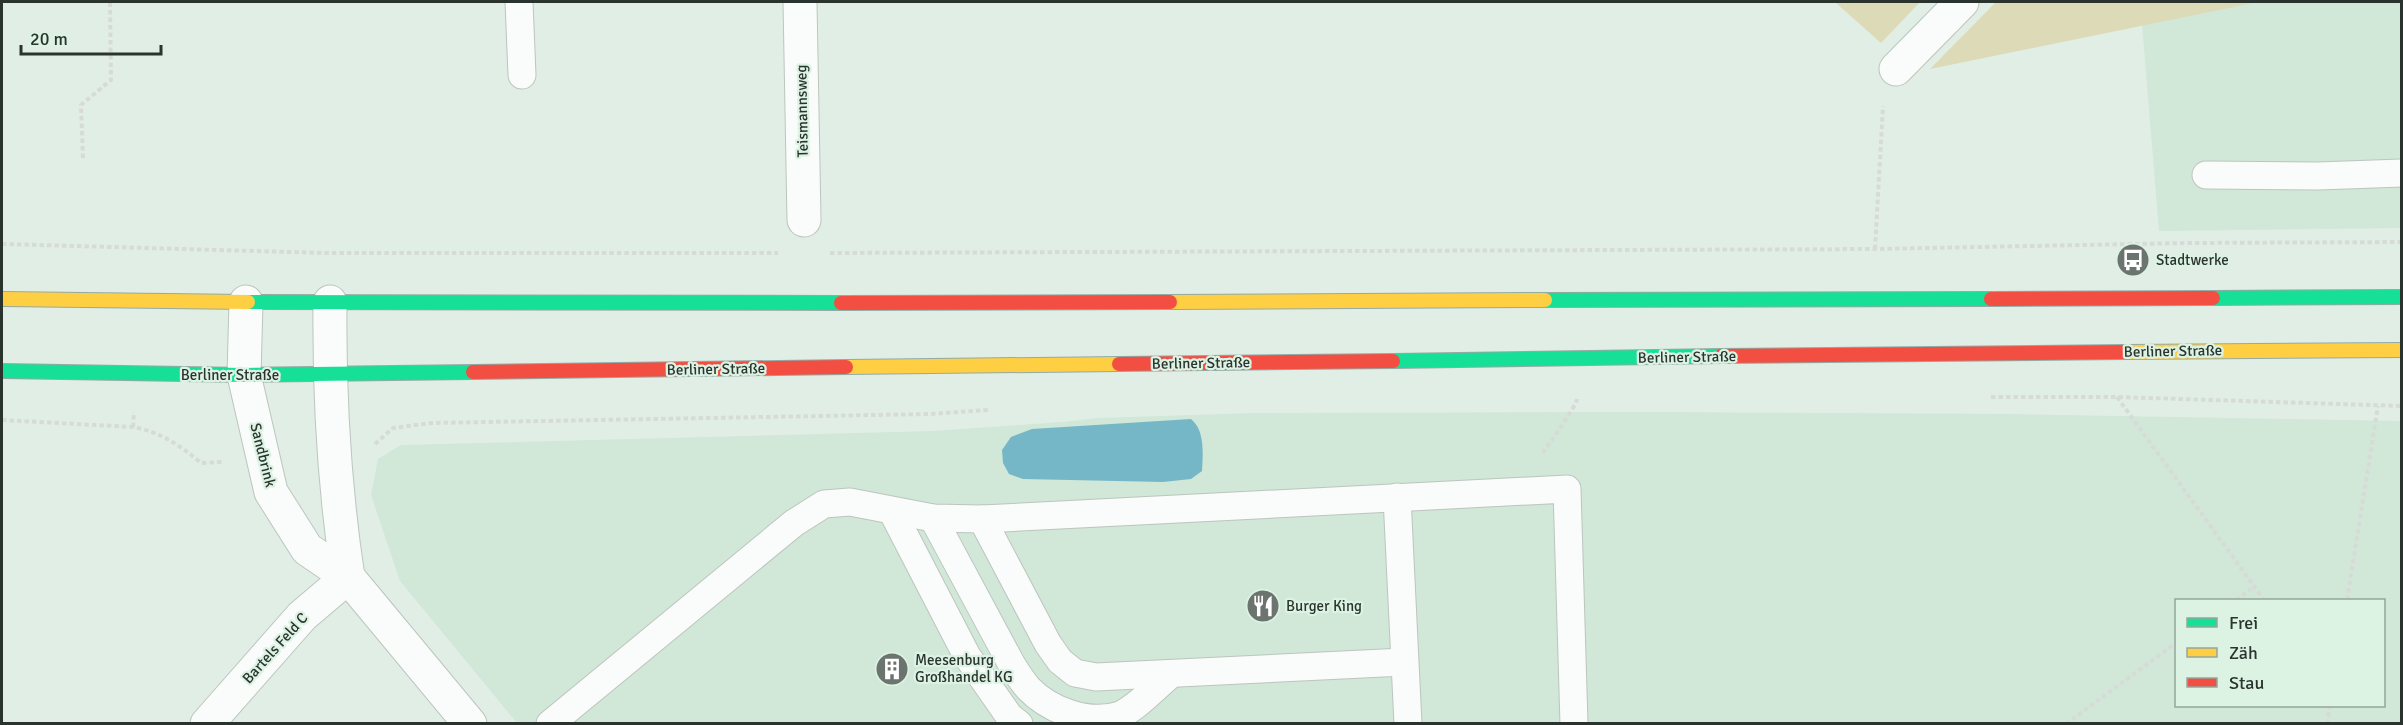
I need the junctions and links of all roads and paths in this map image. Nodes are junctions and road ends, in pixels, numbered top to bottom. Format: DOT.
graph roads {
  1 [pos="110,2"];
  2 [pos="519,2"];
  3 [pos="800,2"];
  4 [pos="1962,2"];
  5 [pos="1896,69"];
  6 [pos="522,75"];
  7 [pos="83,158"];
  8 [pos="2402,173"];
  9 [pos="2206,175"];
  10 [pos="804,220"];
  11 [pos="2402,242"];
  12 [pos="2,244"];
  13 [pos="139,249"];
  14 [pos="1875,249"];
  15 [pos="781,253"];
  16 [pos="829,253"];
  17 [pos="139,258"];
  18 [pos="2402,297"];
  19 [pos="2,299"];
  20 [pos="246,302"];
  21 [pos="330,302"];
  22 [pos="2402,350"];
  23 [pos="2,371"];
  24 [pos="329,374"];
  25 [pos="244,375"];
  26 [pos="1988,397"];
  27 [pos="2117,397"];
  28 [pos="1565,399"];
  29 [pos="1576,399"];
  30 [pos="1588,399"];
  31 [pos="2378,406"];
  32 [pos="2402,406"];
  33 [pos="999,409"];
  34 [pos="432,413"];
  35 [pos="133,417"];
  36 [pos="2,420"];
  37 [pos="432,423"];
  38 [pos="133,427"];
  39 [pos="371,453"];
  40 [pos="1541,456"];
  41 [pos="219,462"];
  42 [pos="1397,497"];
  43 [pos="892,511"];
  44 [pos="933,518"];
  45 [pos="982,519"];
  46 [pos="348,577"];
  47 [pos="2254,587"];
  48 [pos="2237,599"];
  49 [pos="2263,599"];
  50 [pos="2347,599"];
  51 [pos="2175,644"];
  52 [pos="1404,662"];
  53 [pos="1170,675"];
  54 [pos="2330,707"];
  55 [pos="207,723"];
  56 [pos="470,723"];
  57 [pos="550,723"];
  58 [pos="1018,723"];
  59 [pos="1408,723"];
  60 [pos="1574,723"];
  61 [pos="2066,723"];
  62 [pos="2327,723"];
  1 -- 7 [label="path"];
  2 -- 6 [label="lane"];
  3 -- 10 [label="street, Teismannsweg"];
  4 -- 5 [label="street"];
  5 -- 14 [label="path"];
  8 -- 9 [label="lane"];
  11 -- 14 [label="path"];
  12 -- 13 [label="path"];
  13 -- 15 [label="path"];
  13 -- 17 [label="path"];
  14 -- 16 [label="path"];
  18 -- 21 [label="main road"];
  19 -- 20 [label="main road"];
  20 -- 21 [label="main road"];
  20 -- 25 [label="street, Sandbrink"];
  21 -- 24 [label="street"];
  22 -- 24 [label="main road, Berliner Straße"];
  23 -- 25 [label="main road, Berliner Straße"];
  24 -- 25 [label="main road, Berliner Straße"];
  24 -- 46 [label="street"];
  25 -- 46 [label="street, Sandbrink"];
  26 -- 27 [label="path"];
  27 -- 31 [label="path"];
  27 -- 47 [label="path"];
  28 -- 29 [label="path"];
  29 -- 30 [label="path"];
  29 -- 40 [label="path"];
  31 -- 32 [label="path"];
  31 -- 50 [label="path"];
  33 -- 37 [label="path"];
  34 -- 37 [label="path"];
  35 -- 38 [label="path"];
  36 -- 38 [label="path"];
  37 -- 39 [label="path"];
  38 -- 41 [label="path"];
  42 -- 45 [label="lane"];
  42 -- 52 [label="lane"];
  42 -- 60 [label="lane"];
  43 -- 44 [label="lane"];
  43 -- 57 [label="lane"];
  43 -- 58 [label="lane"];
  44 -- 45 [label="lane"];
  44 -- 53 [label="lane"];
  45 -- 53 [label="lane"];
  46 -- 55 [label="street, Bartels Feld C"];
  46 -- 56 [label="street, Sandbrink"];
  47 -- 48 [label="path"];
  47 -- 49 [label="path"];
  51 -- 61 [label="path"];
  52 -- 53 [label="lane"];
  52 -- 59 [label="lane"];
  54 -- 62 [label="path"];
}
